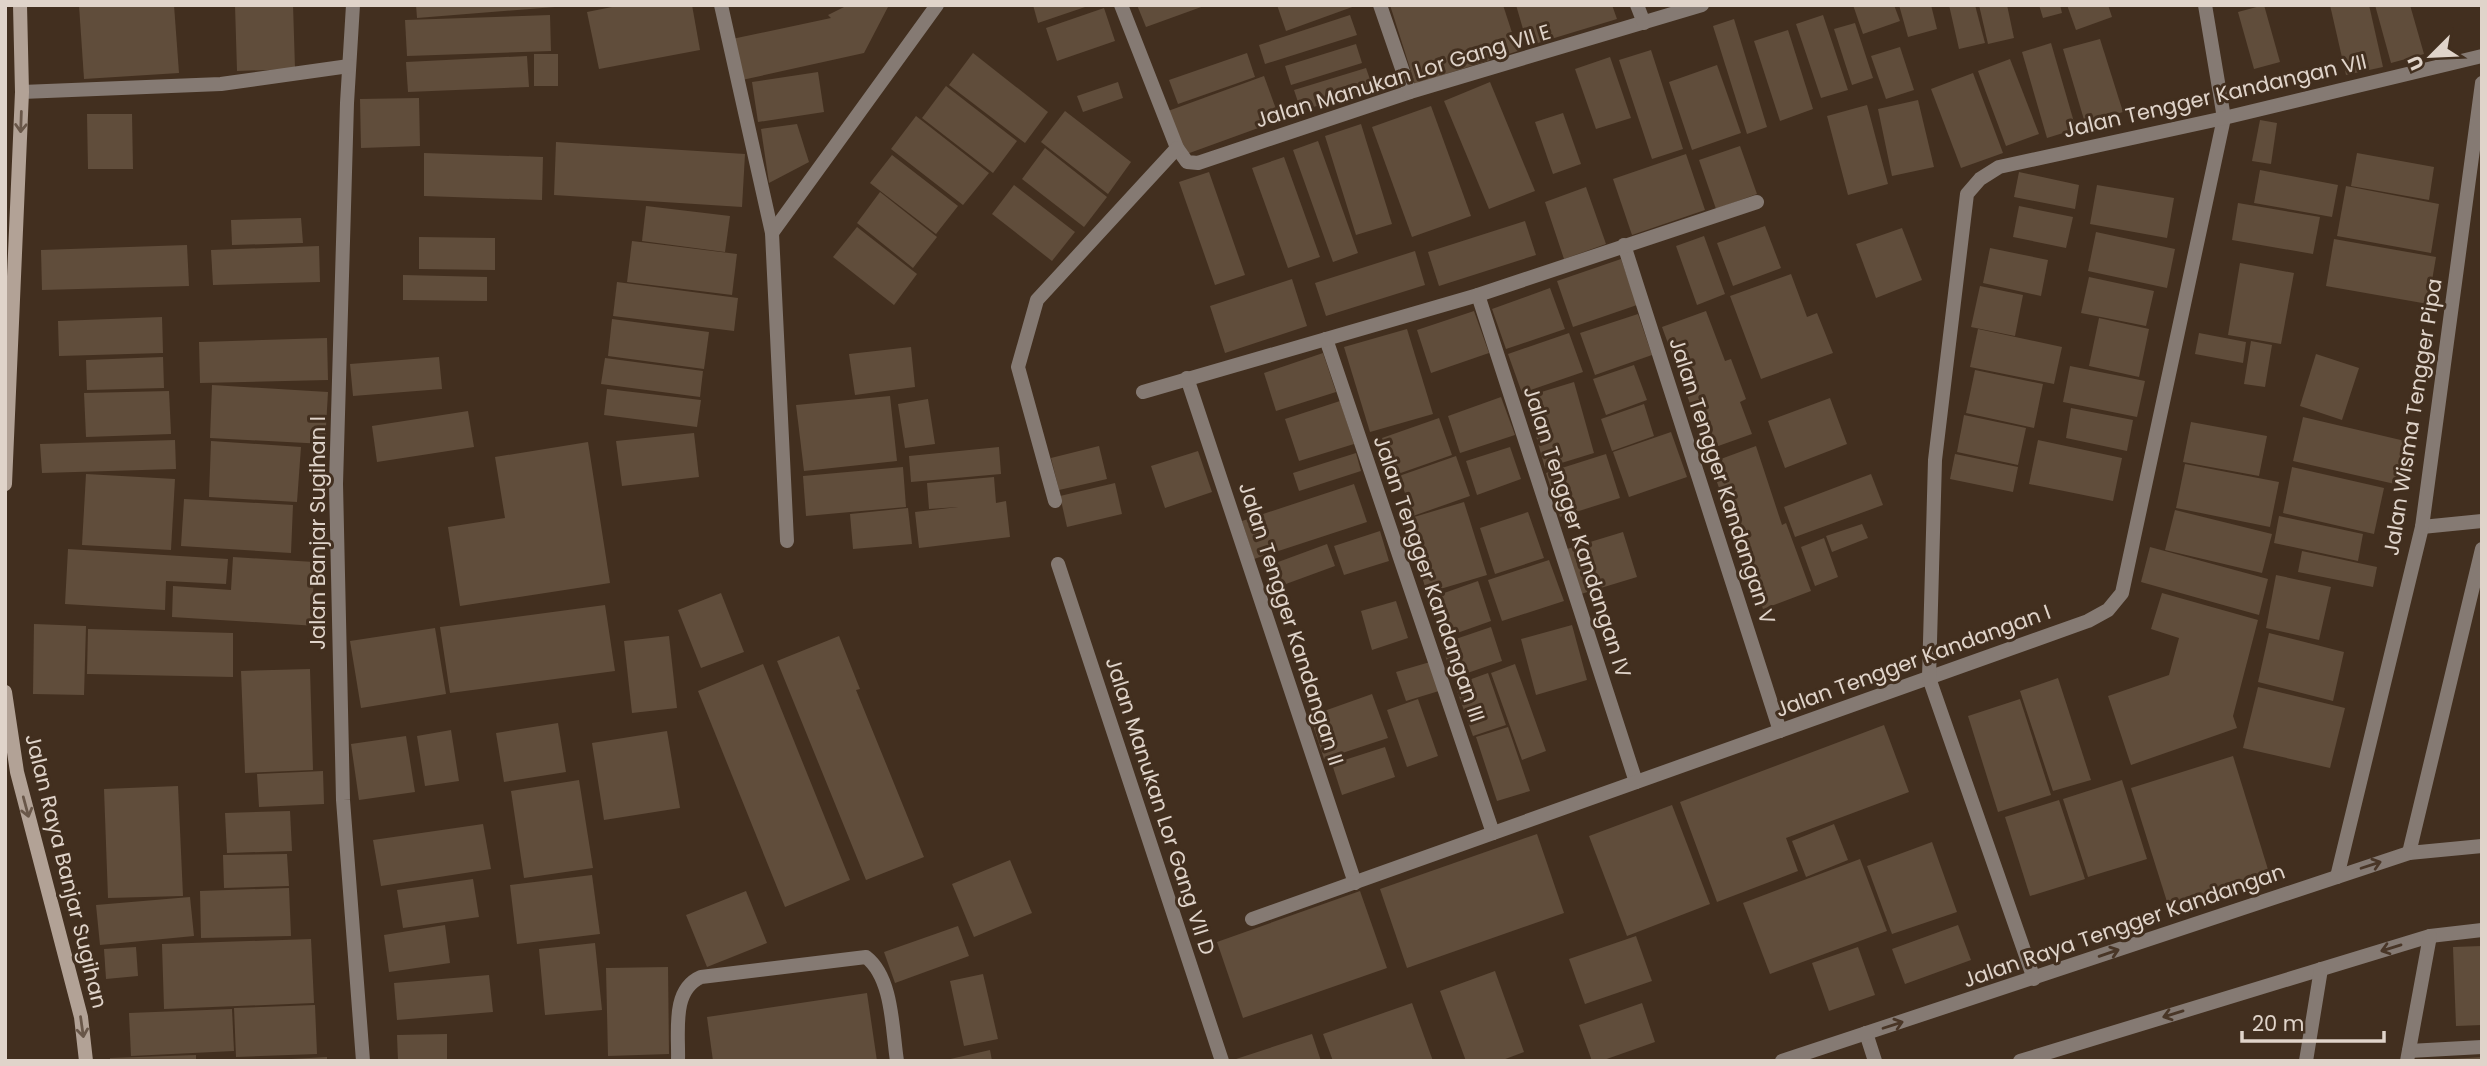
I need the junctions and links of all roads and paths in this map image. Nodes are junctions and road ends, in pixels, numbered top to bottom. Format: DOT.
graph roads {
  1 [pos="20,5"];
  2 [pos="353,5"];
  3 [pos="721,5"];
  4 [pos="937,5"];
  5 [pos="1121,5"];
  6 [pos="1380,5"];
  7 [pos="1637,5"];
  8 [pos="1702,5"];
  9 [pos="2206,5"];
  10 [pos="1644,23"];
  11 [pos="2482,56"];
  12 [pos="349,66"];
  13 [pos="2482,83"];
  14 [pos="22,92"];
  15 [pos="1410,92"];
  16 [pos="2224,118"];
  17 [pos="1177,148"];
  18 [pos="1757,202"];
  19 [pos="772,233"];
  20 [pos="1624,245"];
  21 [pos="1478,295"];
  22 [pos="1326,339"];
  23 [pos="1187,378"];
  24 [pos="1143,392"];
  25 [pos="5,484"];
  26 [pos="1055,501"];
  27 [pos="2482,521"];
  28 [pos="2422,527"];
  29 [pos="788,541"];
  30 [pos="2482,549"];
  31 [pos="1058,564"];
  32 [pos="1928,678"];
  33 [pos="5,692"];
  34 [pos="1780,731"];
  35 [pos="1636,782"];
  36 [pos="1493,833"];
  37 [pos="2482,846"];
  38 [pos="2409,853"];
  39 [pos="2337,877"];
  40 [pos="1355,883"];
  41 [pos="1252,919"];
  42 [pos="2482,930"];
  43 [pos="2430,936"];
  44 [pos="2321,969"];
  45 [pos="2034,979"];
  46 [pos="1866,1034"];
  47 [pos="2482,1047"];
  48 [pos="2408,1056"];
  49 [pos="86,1061"];
  50 [pos="363,1061"];
  51 [pos="678,1061"];
  52 [pos="897,1061"];
  53 [pos="1222,1061"];
  54 [pos="1782,1061"];
  55 [pos="1875,1061"];
  56 [pos="2020,1061"];
  57 [pos="2306,1061"];
  1 -- 14 [label="main road"];
  2 -- 12 [label="street, Jalan Banjar Sugihan I"];
  3 -- 19 [label="street"];
  4 -- 19 [label="street"];
  5 -- 17 [label="street"];
  6 -- 15 [label="street"];
  7 -- 10 [label="street"];
  8 -- 10 [label="street, Jalan Manukan Lor Gang VII E"];
  9 -- 16 [label="street"];
  10 -- 15 [label="street, Jalan Manukan Lor Gang VII E"];
  11 -- 16 [label="street, Jalan Tengger Kandangan VII"];
  12 -- 14 [label="street"];
  12 -- 50 [label="street, Jalan Banjar Sugihan I"];
  13 -- 28 [label="street, Jalan Wisma Tengger Pipa"];
  14 -- 25 [label="main road, one-way"];
  15 -- 17 [label="street, Jalan Manukan Lor Gang VII E"];
  16 -- 32 [label="street, Jalan Tengger Kandangan I"];
  16 -- 32 [label="street, Jalan Tengger Kandangan VII"];
  17 -- 26 [label="street"];
  18 -- 20 [label="street"];
  19 -- 29 [label="street"];
  20 -- 21 [label="street"];
  20 -- 34 [label="street, Jalan Tengger Kandangan V"];
  21 -- 22 [label="street"];
  21 -- 35 [label="street, Jalan Tengger Kandangan IV"];
  22 -- 23 [label="street"];
  22 -- 36 [label="street, Jalan Tengger Kandangan III"];
  23 -- 24 [label="street"];
  23 -- 40 [label="street, Jalan Tengger Kandangan II"];
  27 -- 28 [label="street"];
  28 -- 39 [label="street, Jalan Wisma Tengger Pipa"];
  30 -- 38 [label="street"];
  31 -- 53 [label="street, Jalan Manukan Lor Gang VII D"];
  32 -- 34 [label="street, Jalan Tengger Kandangan I"];
  32 -- 45 [label="street"];
  33 -- 49 [label="main road, Jalan Raya Banjar Sugihan, one-way"];
  34 -- 35 [label="street, Jalan Tengger Kandangan I"];
  35 -- 36 [label="street, Jalan Tengger Kandangan I"];
  36 -- 40 [label="street, Jalan Tengger Kandangan I"];
  37 -- 38 [label="street, Jalan Raya Tengger Kandangan"];
  39 -- 38 [label="street, Jalan Raya Tengger Kandangan, one-way"];
  45 -- 39 [label="street, Jalan Raya Tengger Kandangan, one-way"];
  40 -- 41 [label="street, Jalan Tengger Kandangan I"];
  42 -- 43 [label="street"];
  43 -- 44 [label="street, one-way"];
  43 -- 48 [label="street"];
  44 -- 56 [label="street, one-way"];
  44 -- 57 [label="street"];
  46 -- 45 [label="street, Jalan Raya Tengger Kandangan, one-way"];
  46 -- 54 [label="street, Jalan Raya Tengger Kandangan"];
  46 -- 55 [label="street"];
  47 -- 48 [label="street"];
  51 -- 52 [label="street"];
}
